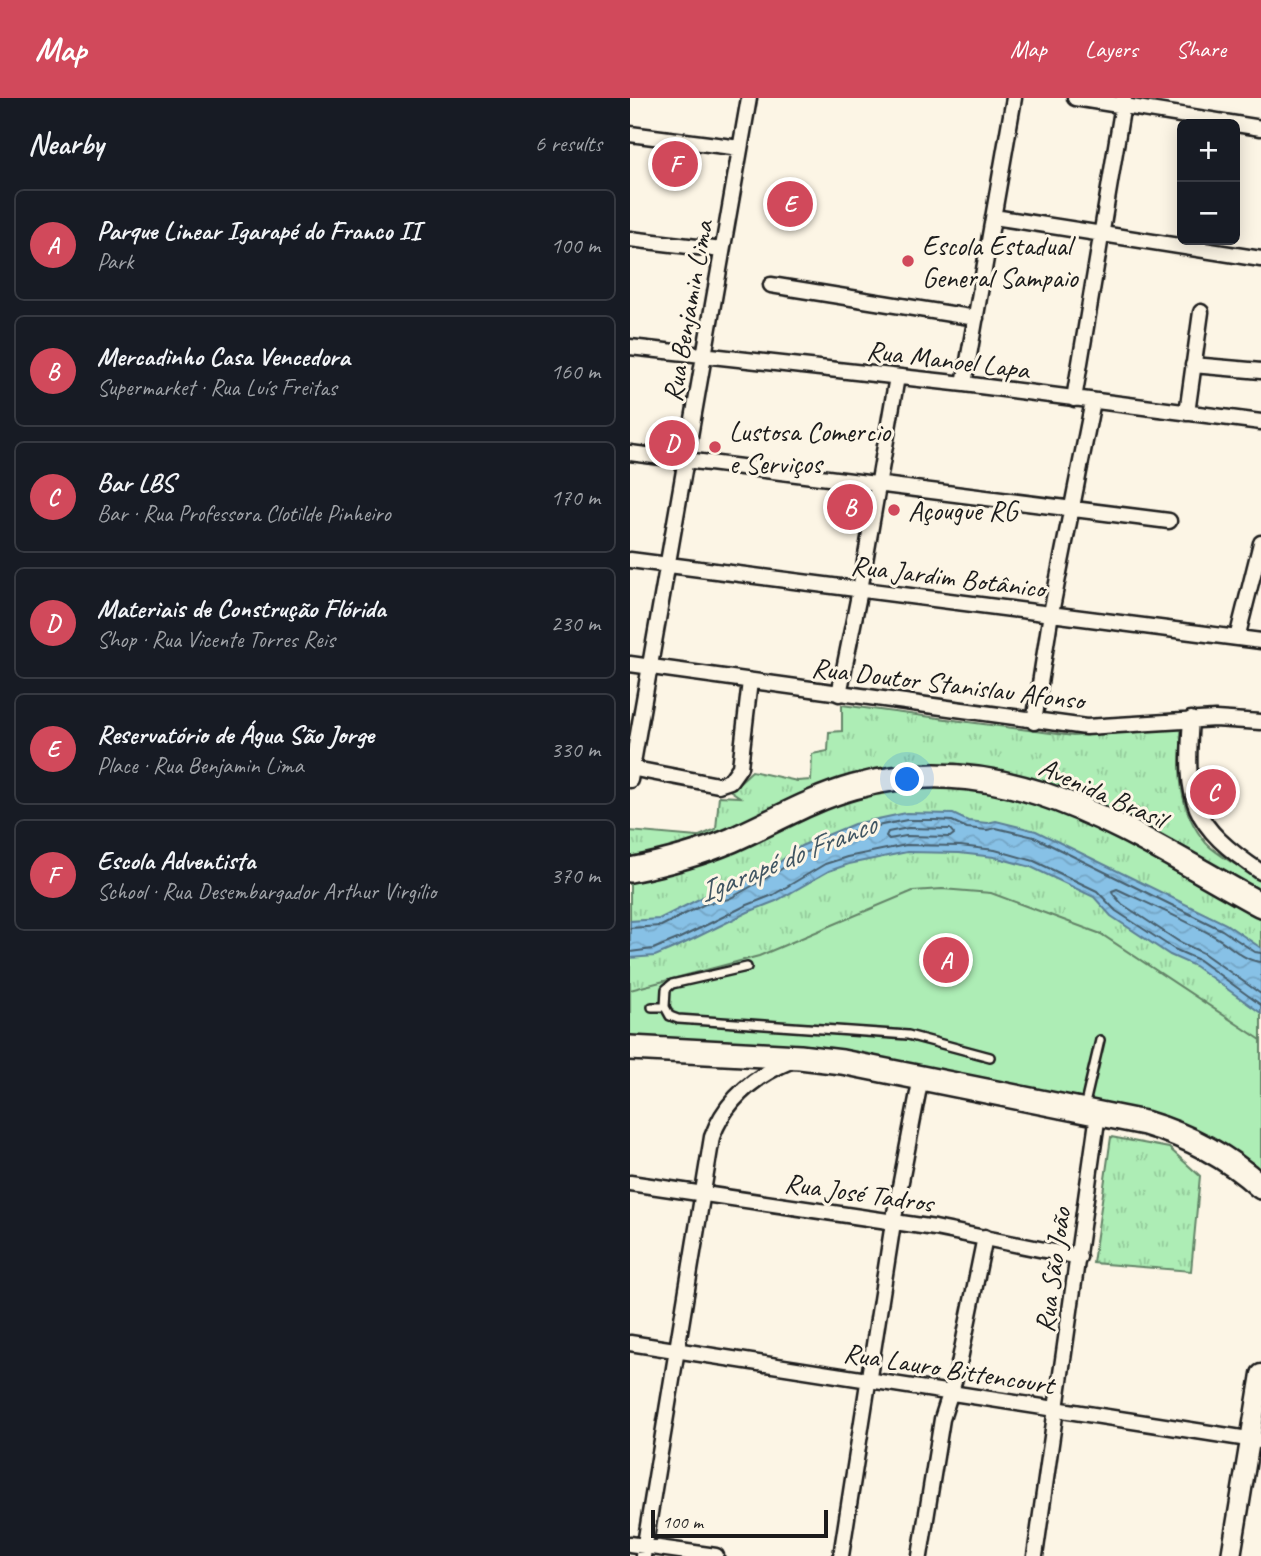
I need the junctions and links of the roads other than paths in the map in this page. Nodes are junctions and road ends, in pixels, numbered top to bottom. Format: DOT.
graph roads {
  1 [pos="748,98"];
  2 [pos="1014,98"];
  3 [pos="1075,98"];
  4 [pos="1123,102"];
  5 [pos="1261,128"];
  6 [pos="630,134"];
  7 [pos="740,148"];
  8 [pos="994,216"];
  9 [pos="1102,235"];
  10 [pos="630,239"];
  11 [pos="722,250"];
  12 [pos="1261,259"];
  13 [pos="771,285"];
  14 [pos="1202,312"];
  15 [pos="976,318"];
  16 [pos="630,348"];
  17 [pos="703,357"];
  18 [pos="1193,365"];
  19 [pos="1261,371"];
  20 [pos="897,377"];
  21 [pos="964,384"];
  22 [pos="1074,398"];
  23 [pos="1093,401"];
  24 [pos="1187,413"];
  25 [pos="1261,422"];
  26 [pos="630,453"];
  27 [pos="686,460"];
  28 [pos="877,484"];
  29 [pos="1071,510"];
  30 [pos="1169,522"];
  31 [pos="1261,543"];
  32 [pos="630,560"];
  33 [pos="668,566"];
  34 [pos="860,590"];
  35 [pos="1051,613"];
  36 [pos="1237,638"];
  37 [pos="1261,641"];
  38 [pos="630,664"];
  39 [pos="651,667"];
  40 [pos="750,681"];
  41 [pos="839,694"];
  42 [pos="1191,719"];
  43 [pos="1034,722"];
  44 [pos="1261,722"];
  45 [pos="631,773"];
  46 [pos="630,870"];
  47 [pos="1261,872"];
  48 [pos="1261,905"];
  49 [pos="747,967"];
  50 [pos="652,1007"];
  51 [pos="665,1007"];
  52 [pos="1100,1040"];
  53 [pos="630,1048"];
  54 [pos="990,1056"];
  55 [pos="800,1057"];
  56 [pos="921,1077"];
  57 [pos="1091,1113"];
  58 [pos="630,1183"];
  59 [pos="1261,1187"];
  60 [pos="702,1193"];
  61 [pos="893,1223"];
  62 [pos="985,1237"];
  63 [pos="1079,1257"];
  64 [pos="630,1343"];
  65 [pos="677,1349"];
  66 [pos="1261,1374"];
  67 [pos="870,1380"];
  68 [pos="951,1394"];
  69 [pos="1057,1410"];
  70 [pos="1257,1437"];
  71 [pos="630,1544"];
  72 [pos="644,1551"];
  73 [pos="716,1556"];
  74 [pos="841,1556"];
  75 [pos="920,1556"];
  76 [pos="1035,1556"];
  77 [pos="1231,1556"];
  1 -- 7 [label="street, Rua Benjamin Lima"];
  2 -- 8 [label="street"];
  3 -- 4 [label="street"];
  4 -- 5 [label="street"];
  4 -- 9 [label="street"];
  6 -- 7 [label="street"];
  7 -- 11 [label="street, Rua Benjamin Lima"];
  8 -- 9 [label="street"];
  8 -- 15 [label="street"];
  9 -- 12 [label="street"];
  9 -- 22 [label="street"];
  10 -- 11 [label="street"];
  11 -- 17 [label="street, Rua Benjamin Lima"];
  13 -- 15 [label="street"];
  14 -- 18 [label="street"];
  15 -- 21 [label="street"];
  16 -- 17 [label="street, Rua Manoel Lapa"];
  17 -- 20 [label="street, Rua Manoel Lapa"];
  17 -- 27 [label="street, Rua Benjamin Lima"];
  18 -- 19 [label="street"];
  18 -- 24 [label="street"];
  20 -- 21 [label="street, Rua Manoel Lapa"];
  20 -- 28 [label="street"];
  21 -- 22 [label="street, Rua Manoel Lapa"];
  22 -- 23 [label="street, Rua Manoel Lapa"];
  23 -- 24 [label="street, Rua Manoel Lapa"];
  23 -- 29 [label="street"];
  24 -- 25 [label="street, Rua Manoel Lapa"];
  26 -- 27 [label="street"];
  27 -- 28 [label="street"];
  27 -- 33 [label="street, Rua Benjamin Lima"];
  28 -- 29 [label="street"];
  28 -- 34 [label="street"];
  29 -- 30 [label="street"];
  29 -- 35 [label="street"];
  31 -- 36 [label="street"];
  32 -- 33 [label="street, Rua Jardim Botânico"];
  33 -- 34 [label="street, Rua Jardim Botânico"];
  33 -- 39 [label="street, Rua Benjamin Lima"];
  34 -- 35 [label="street, Rua Jardim Botânico"];
  34 -- 41 [label="street"];
  35 -- 36 [label="street, Rua Jardim Botânico"];
  35 -- 43 [label="street"];
  36 -- 37 [label="street, Rua Jardim Botânico"];
  38 -- 39 [label="street, Rua Doutor Stanislau Afonso"];
  39 -- 40 [label="street, Rua Doutor Stanislau Afonso"];
  39 -- 45 [label="street, Rua Benjamin Lima"];
  40 -- 41 [label="street, Rua Doutor Stanislau Afonso"];
  40 -- 45 [label="street"];
  41 -- 43 [label="street, Rua Doutor Stanislau Afonso"];
  42 -- 43 [label="street, Rua Doutor Stanislau Afonso"];
  42 -- 44 [label="street, Rua Doutor Stanislau Afonso"];
  42 -- 47 [label="street"];
  46 -- 48 [label="highway, Avenida Brasil"];
  49 -- 51 [label="lane"];
  50 -- 51 [label="lane"];
  51 -- 54 [label="lane"];
  52 -- 57 [label="lane"];
  53 -- 55 [label="highway"];
  55 -- 56 [label="highway"];
  55 -- 60 [label="street"];
  56 -- 57 [label="highway"];
  56 -- 61 [label="street"];
  57 -- 59 [label="highway"];
  57 -- 63 [label="street, Rua São João"];
  58 -- 60 [label="street, Rua José Tadros"];
  60 -- 61 [label="street, Rua José Tadros"];
  60 -- 65 [label="street"];
  61 -- 62 [label="street, Rua José Tadros"];
  61 -- 67 [label="street"];
  62 -- 63 [label="street, Rua José Tadros"];
  62 -- 68 [label="street"];
  63 -- 69 [label="street, Rua São João"];
  64 -- 65 [label="street, Rua Lauro Bittencourt"];
  65 -- 67 [label="street, Rua Lauro Bittencourt"];
  65 -- 72 [label="street"];
  66 -- 70 [label="street"];
  67 -- 68 [label="street, Rua Lauro Bittencourt"];
  67 -- 74 [label="street"];
  68 -- 69 [label="street, Rua Lauro Bittencourt"];
  68 -- 75 [label="street"];
  69 -- 70 [label="street, Rua Lauro Bittencourt"];
  69 -- 76 [label="street, Rua São João"];
  70 -- 77 [label="street"];
  71 -- 72 [label="street"];
  72 -- 73 [label="street"];
}
